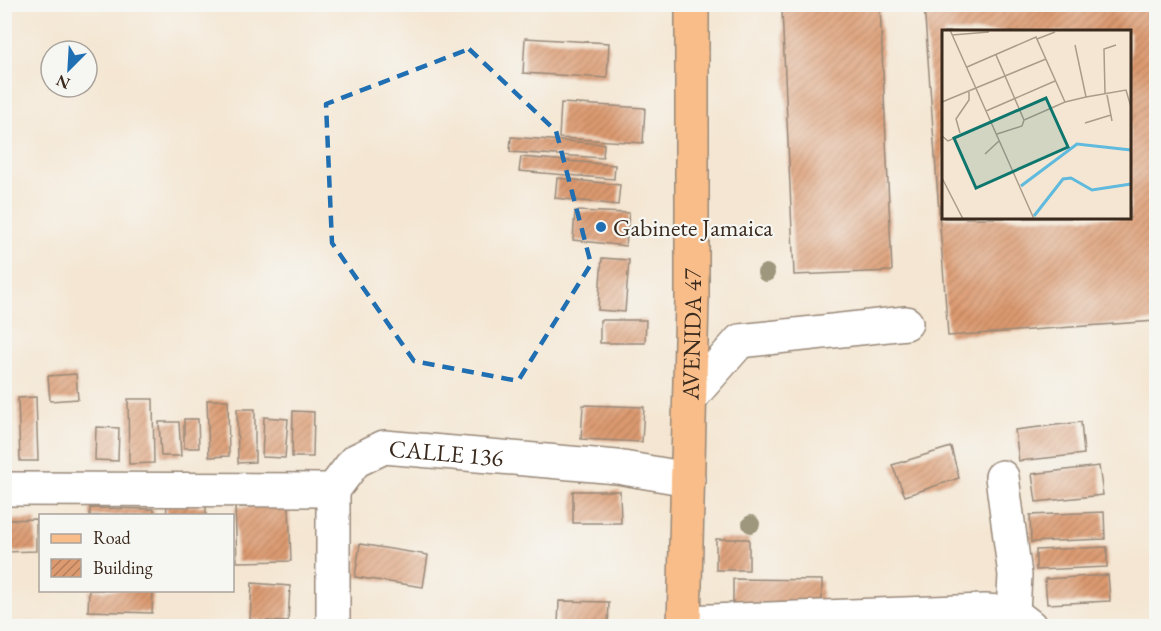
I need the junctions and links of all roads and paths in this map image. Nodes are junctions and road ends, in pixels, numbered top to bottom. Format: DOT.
graph roads {
  1 [pos="692,4"];
  2 [pos="906,323"];
  3 [pos="690,398"];
  4 [pos="1002,477"];
  5 [pos="688,479"];
  6 [pos="4,489"];
  7 [pos="333,490"];
  8 [pos="1021,620"];
  9 [pos="684,624"];
  10 [pos="333,627"];
  1 -- 3 [label="main road, AVENIDA 47"];
  2 -- 3 [label="street"];
  3 -- 5 [label="main road, AVENIDA 47"];
  4 -- 8 [label="street"];
  5 -- 7 [label="street, CALLE 136"];
  5 -- 9 [label="main road, AVENIDA 47"];
  6 -- 7 [label="street"];
  7 -- 10 [label="street"];
  8 -- 9 [label="street"];
}
